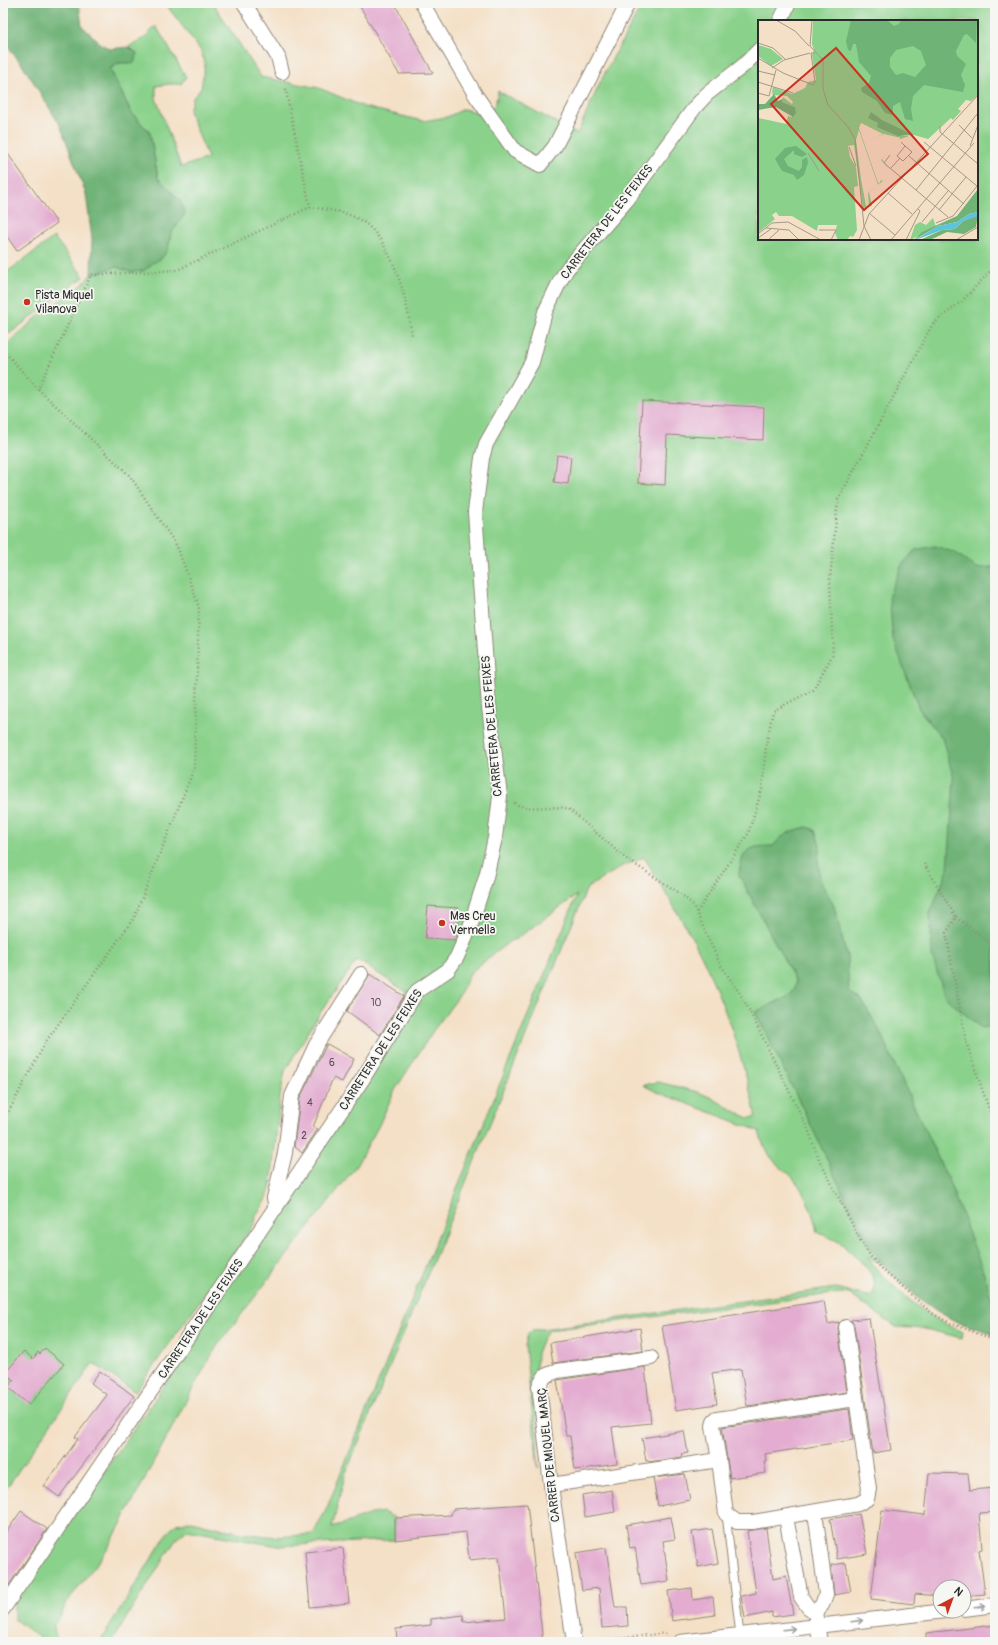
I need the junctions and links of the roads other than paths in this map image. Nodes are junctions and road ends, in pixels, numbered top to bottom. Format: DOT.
graph roads {
  1 [pos="244,3"];
  2 [pos="422,3"];
  3 [pos="628,3"];
  4 [pos="789,3"];
  5 [pos="780,20"];
  6 [pos="758,51"];
  7 [pos="282,72"];
  8 [pos="361,974"];
  9 [pos="276,1208"];
  10 [pos="846,1327"];
  11 [pos="651,1358"];
  12 [pos="856,1398"];
  13 [pos="719,1460"];
  14 [pos="551,1485"];
  15 [pos="815,1512"];
  16 [pos="726,1514"];
  17 [pos="786,1517"];
  18 [pos="995,1605"];
  19 [pos="972,1608"];
  20 [pos="3,1609"];
  21 [pos="816,1612"];
  22 [pos="932,1613"];
  23 [pos="818,1626"];
  24 [pos="740,1635"];
  25 [pos="574,1642"];
  26 [pos="680,1642"];
  27 [pos="820,1642"];
  1 -- 7 [label="street"];
  2 -- 3 [label="street"];
  4 -- 5 [label="street"];
  6 -- 9 [label="street, CARRETERA DE LES FEIXES"];
  8 -- 9 [label="street"];
  9 -- 20 [label="street, CARRETERA DE LES FEIXES"];
  10 -- 12 [label="street"];
  11 -- 14 [label="street, CARRER DE MIQUEL MARÇ"];
  12 -- 13 [label="street"];
  12 -- 15 [label="street"];
  13 -- 14 [label="street"];
  13 -- 16 [label="street"];
  14 -- 25 [label="street, CARRER DE MIQUEL MARÇ"];
  15 -- 17 [label="street"];
  15 -- 21 [label="street"];
  16 -- 17 [label="street"];
  16 -- 24 [label="lane"];
  17 -- 21 [label="street"];
  19 -- 18 [label="street, one-way"];
  21 -- 23 [label="street"];
  23 -- 22 [label="street, one-way"];
  24 -- 23 [label="street, one-way"];
  23 -- 27 [label="street"];
  24 -- 26 [label="street"];
}
